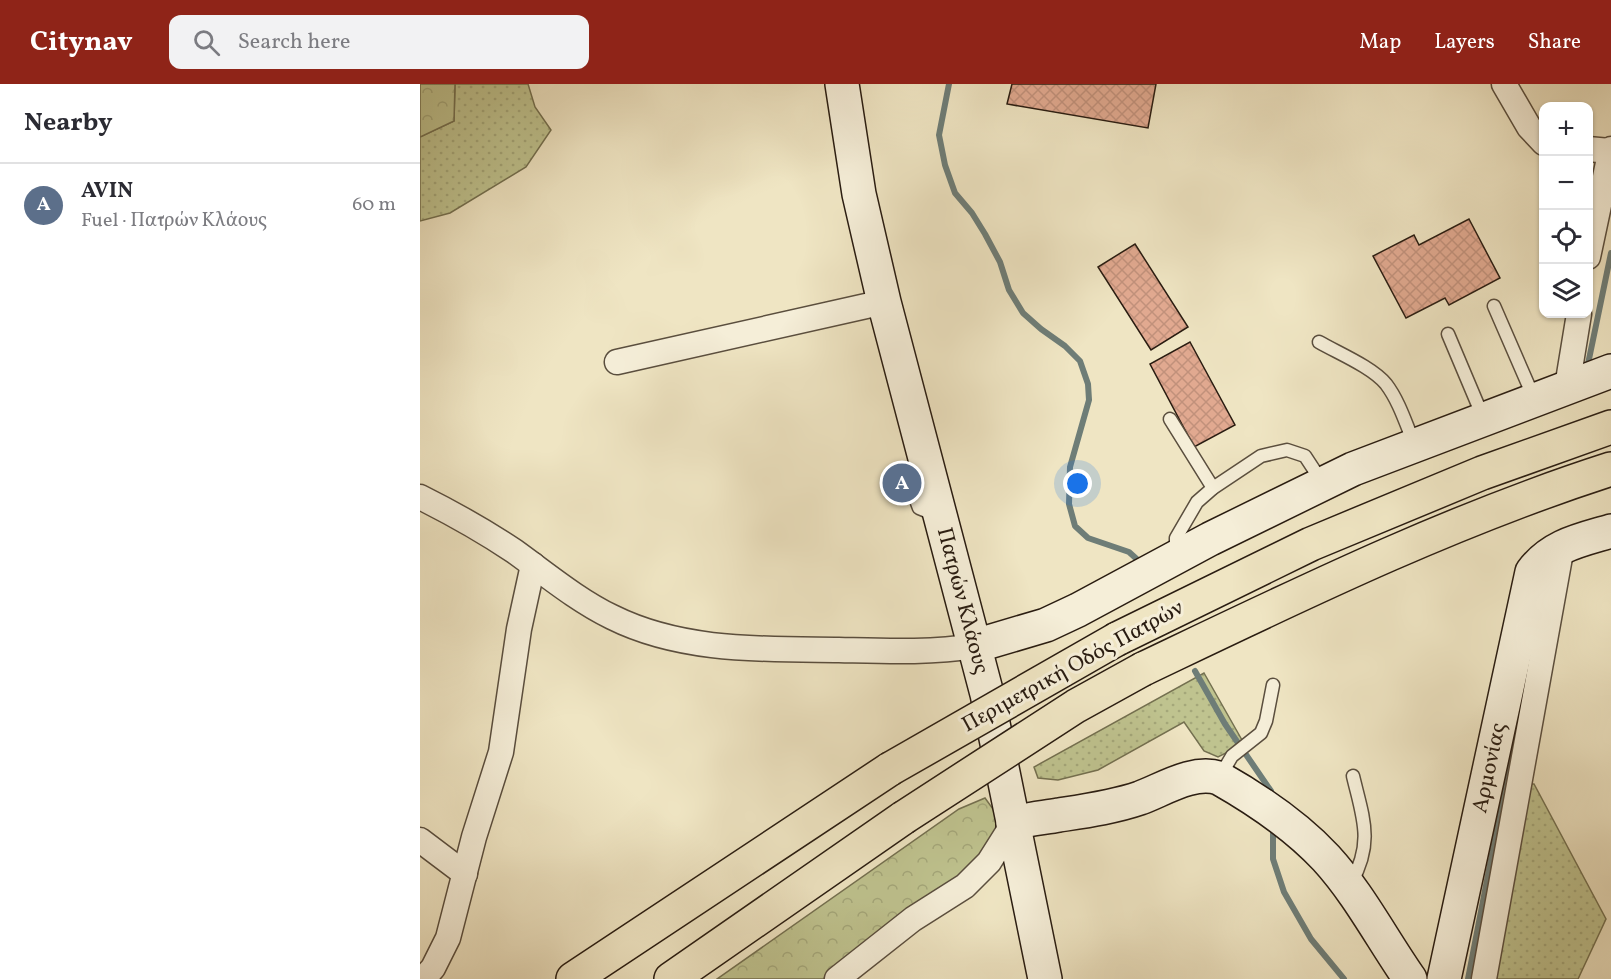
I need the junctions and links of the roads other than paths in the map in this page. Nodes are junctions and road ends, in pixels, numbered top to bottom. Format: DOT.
graph roads {
  1 [pos="842,84"];
  2 [pos="1504,84"];
  3 [pos="1539,138"];
  4 [pos="1593,149"];
  5 [pos="1611,150"];
  6 [pos="1593,234"];
  7 [pos="884,302"];
  8 [pos="1494,306"];
  9 [pos="1578,318"];
  10 [pos="1448,334"];
  11 [pos="1319,342"];
  12 [pos="616,362"];
  13 [pos="1611,371"];
  14 [pos="1567,387"];
  15 [pos="1534,399"];
  16 [pos="1484,418"];
  17 [pos="1170,419"];
  18 [pos="1598,431"];
  19 [pos="1415,444"];
  20 [pos="1596,474"];
  21 [pos="1323,483"];
  22 [pos="1213,488"];
  23 [pos="420,497"];
  24 [pos="1611,531"];
  25 [pos="1552,552"];
  26 [pos="1177,557"];
  27 [pos="533,565"];
  28 [pos="975,646"];
  29 [pos="1273,685"];
  30 [pos="1226,766"];
  31 [pos="1353,776"];
  32 [pos="1013,824"];
  33 [pos="420,840"];
  34 [pos="465,874"];
  35 [pos="1349,886"];
  36 [pos="423,979"];
  37 [pos="573,979"];
  38 [pos="671,979"];
  39 [pos="837,979"];
  40 [pos="1044,979"];
  41 [pos="1410,979"];
  42 [pos="1444,979"];
  43 [pos="1484,979"];
  1 -- 7 [label="street, Πατρών Κλάους"];
  2 -- 3 [label="street"];
  4 -- 5 [label="street"];
  5 -- 6 [label="street"];
  7 -- 12 [label="street"];
  7 -- 28 [label="street, Πατρών Κλάους"];
  8 -- 15 [label="lane"];
  9 -- 14 [label="street"];
  10 -- 16 [label="lane"];
  11 -- 19 [label="lane"];
  13 -- 14 [label="street"];
  14 -- 15 [label="street"];
  15 -- 16 [label="street"];
  16 -- 19 [label="street"];
  17 -- 22 [label="lane"];
  18 -- 37 [label="highway, Περιμετρική Οδός Πατρών, bridge"];
  19 -- 21 [label="street"];
  20 -- 38 [label="highway, Περιμετρική Οδός Πατρών, bridge"];
  21 -- 22 [label="lane"];
  21 -- 26 [label="street"];
  22 -- 26 [label="lane"];
  23 -- 27 [label="street"];
  24 -- 25 [label="street"];
  25 -- 42 [label="street, Αρμονίας"];
  25 -- 43 [label="street"];
  26 -- 28 [label="street"];
  27 -- 28 [label="street"];
  27 -- 34 [label="street"];
  28 -- 32 [label="street, Πατρών Κλάους"];
  29 -- 30 [label="lane"];
  30 -- 32 [label="street"];
  30 -- 35 [label="street"];
  31 -- 35 [label="lane"];
  32 -- 39 [label="street"];
  32 -- 40 [label="street, Πατρών Κλάους"];
  33 -- 34 [label="street"];
  34 -- 36 [label="street"];
  35 -- 41 [label="street"];
}
